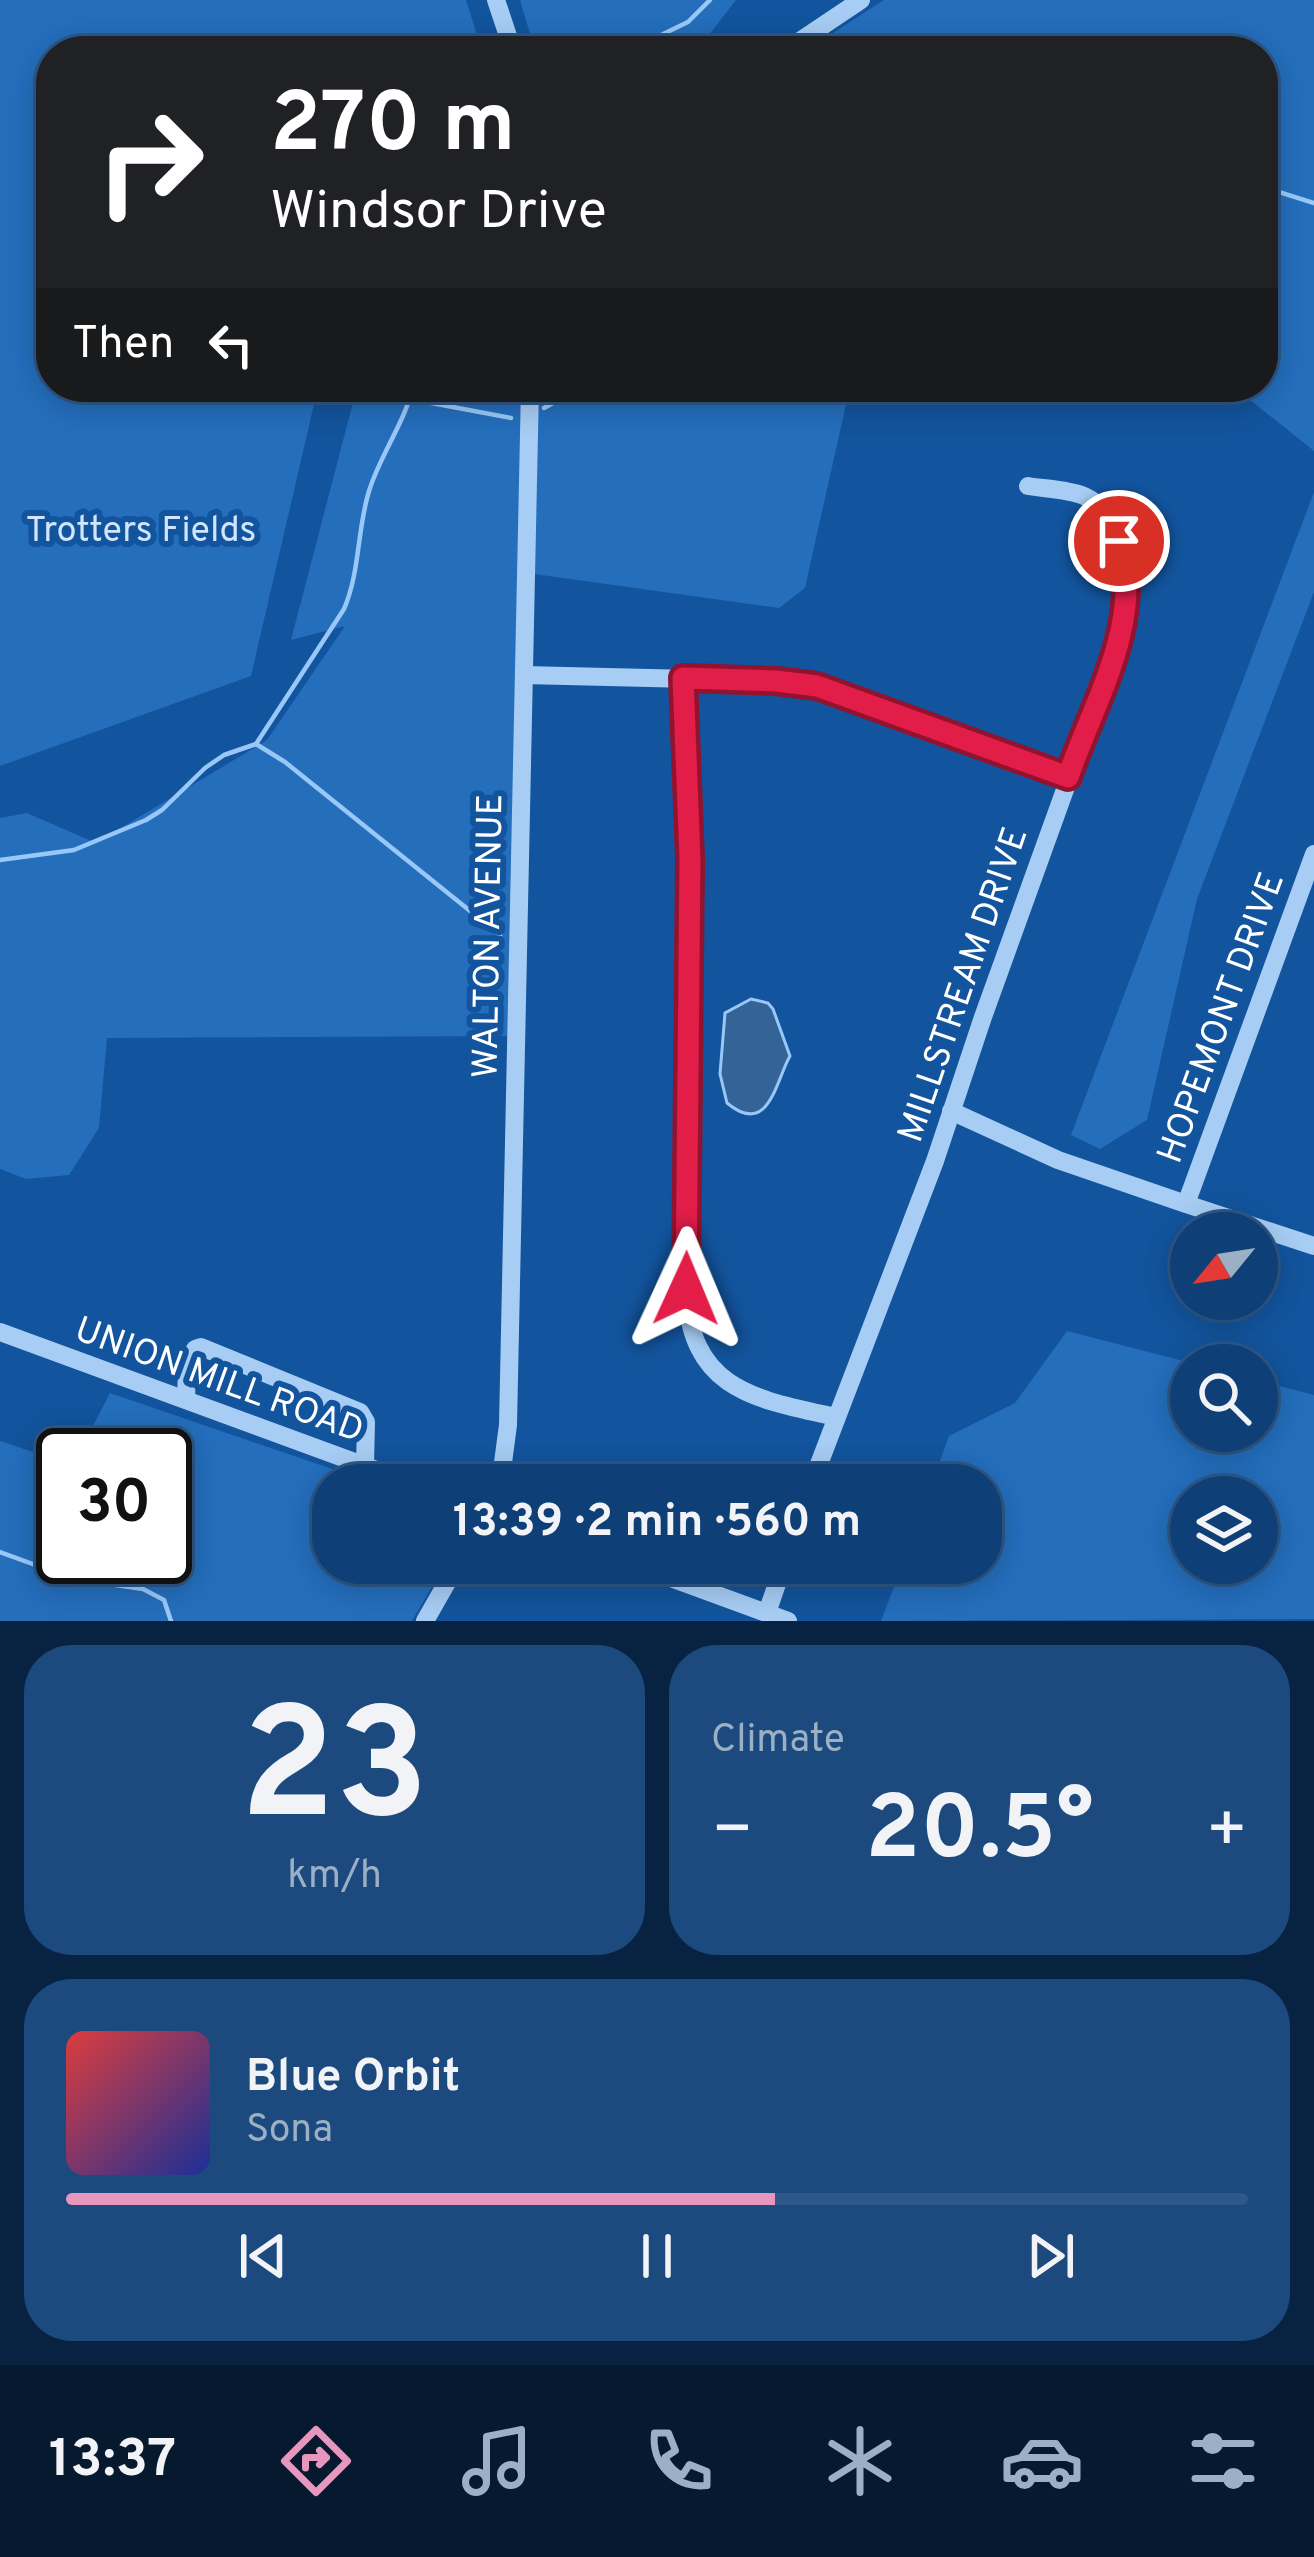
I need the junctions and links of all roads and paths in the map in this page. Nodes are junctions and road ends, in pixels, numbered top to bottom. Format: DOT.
graph roads {
  1 [pos="496,0"];
  2 [pos="861,0"];
  3 [pos="508,36"];
  4 [pos="807,36"];
  5 [pos="530,402"];
  6 [pos="1028,486"];
  7 [pos="524,675"];
  8 [pos="683,678"];
  9 [pos="1068,777"];
  10 [pos="1314,854"];
  11 [pos="951,1111"];
  12 [pos="1186,1204"];
  13 [pos="1314,1246"];
  14 [pos="0,1332"];
  15 [pos="186,1400"];
  16 [pos="836,1417"];
  17 [pos="360,1464"];
  18 [pos="365,1464"];
  19 [pos="503,1464"];
  20 [pos="819,1464"];
  21 [pos="446,1584"];
  22 [pos="688,1584"];
  23 [pos="777,1584"];
  24 [pos="767,1613"];
  25 [pos="425,1621"];
  26 [pos="788,1621"];
  1 -- 3 [label="street"];
  2 -- 4 [label="street"];
  5 -- 7 [label="street, WALTON AVENUE"];
  6 -- 9 [label="street, MILLSTREAM DRIVE"];
  7 -- 8 [label="street"];
  7 -- 19 [label="street, WALTON AVENUE"];
  8 -- 9 [label="street"];
  8 -- 16 [label="street"];
  9 -- 11 [label="street, MILLSTREAM DRIVE"];
  10 -- 12 [label="street, HOPEMONT DRIVE"];
  11 -- 12 [label="street, HOPEMONT DRIVE"];
  11 -- 16 [label="street, MILLSTREAM DRIVE"];
  12 -- 13 [label="street, HOPEMONT DRIVE"];
  14 -- 15 [label="street, UNION MILL ROAD"];
  15 -- 17 [label="street, UNION MILL ROAD"];
  15 -- 18 [label="street"];
  16 -- 20 [label="street, MILLSTREAM DRIVE"];
  21 -- 25 [label="street"];
  22 -- 24 [label="street"];
  23 -- 24 [label="street"];
  24 -- 26 [label="street"];
}
